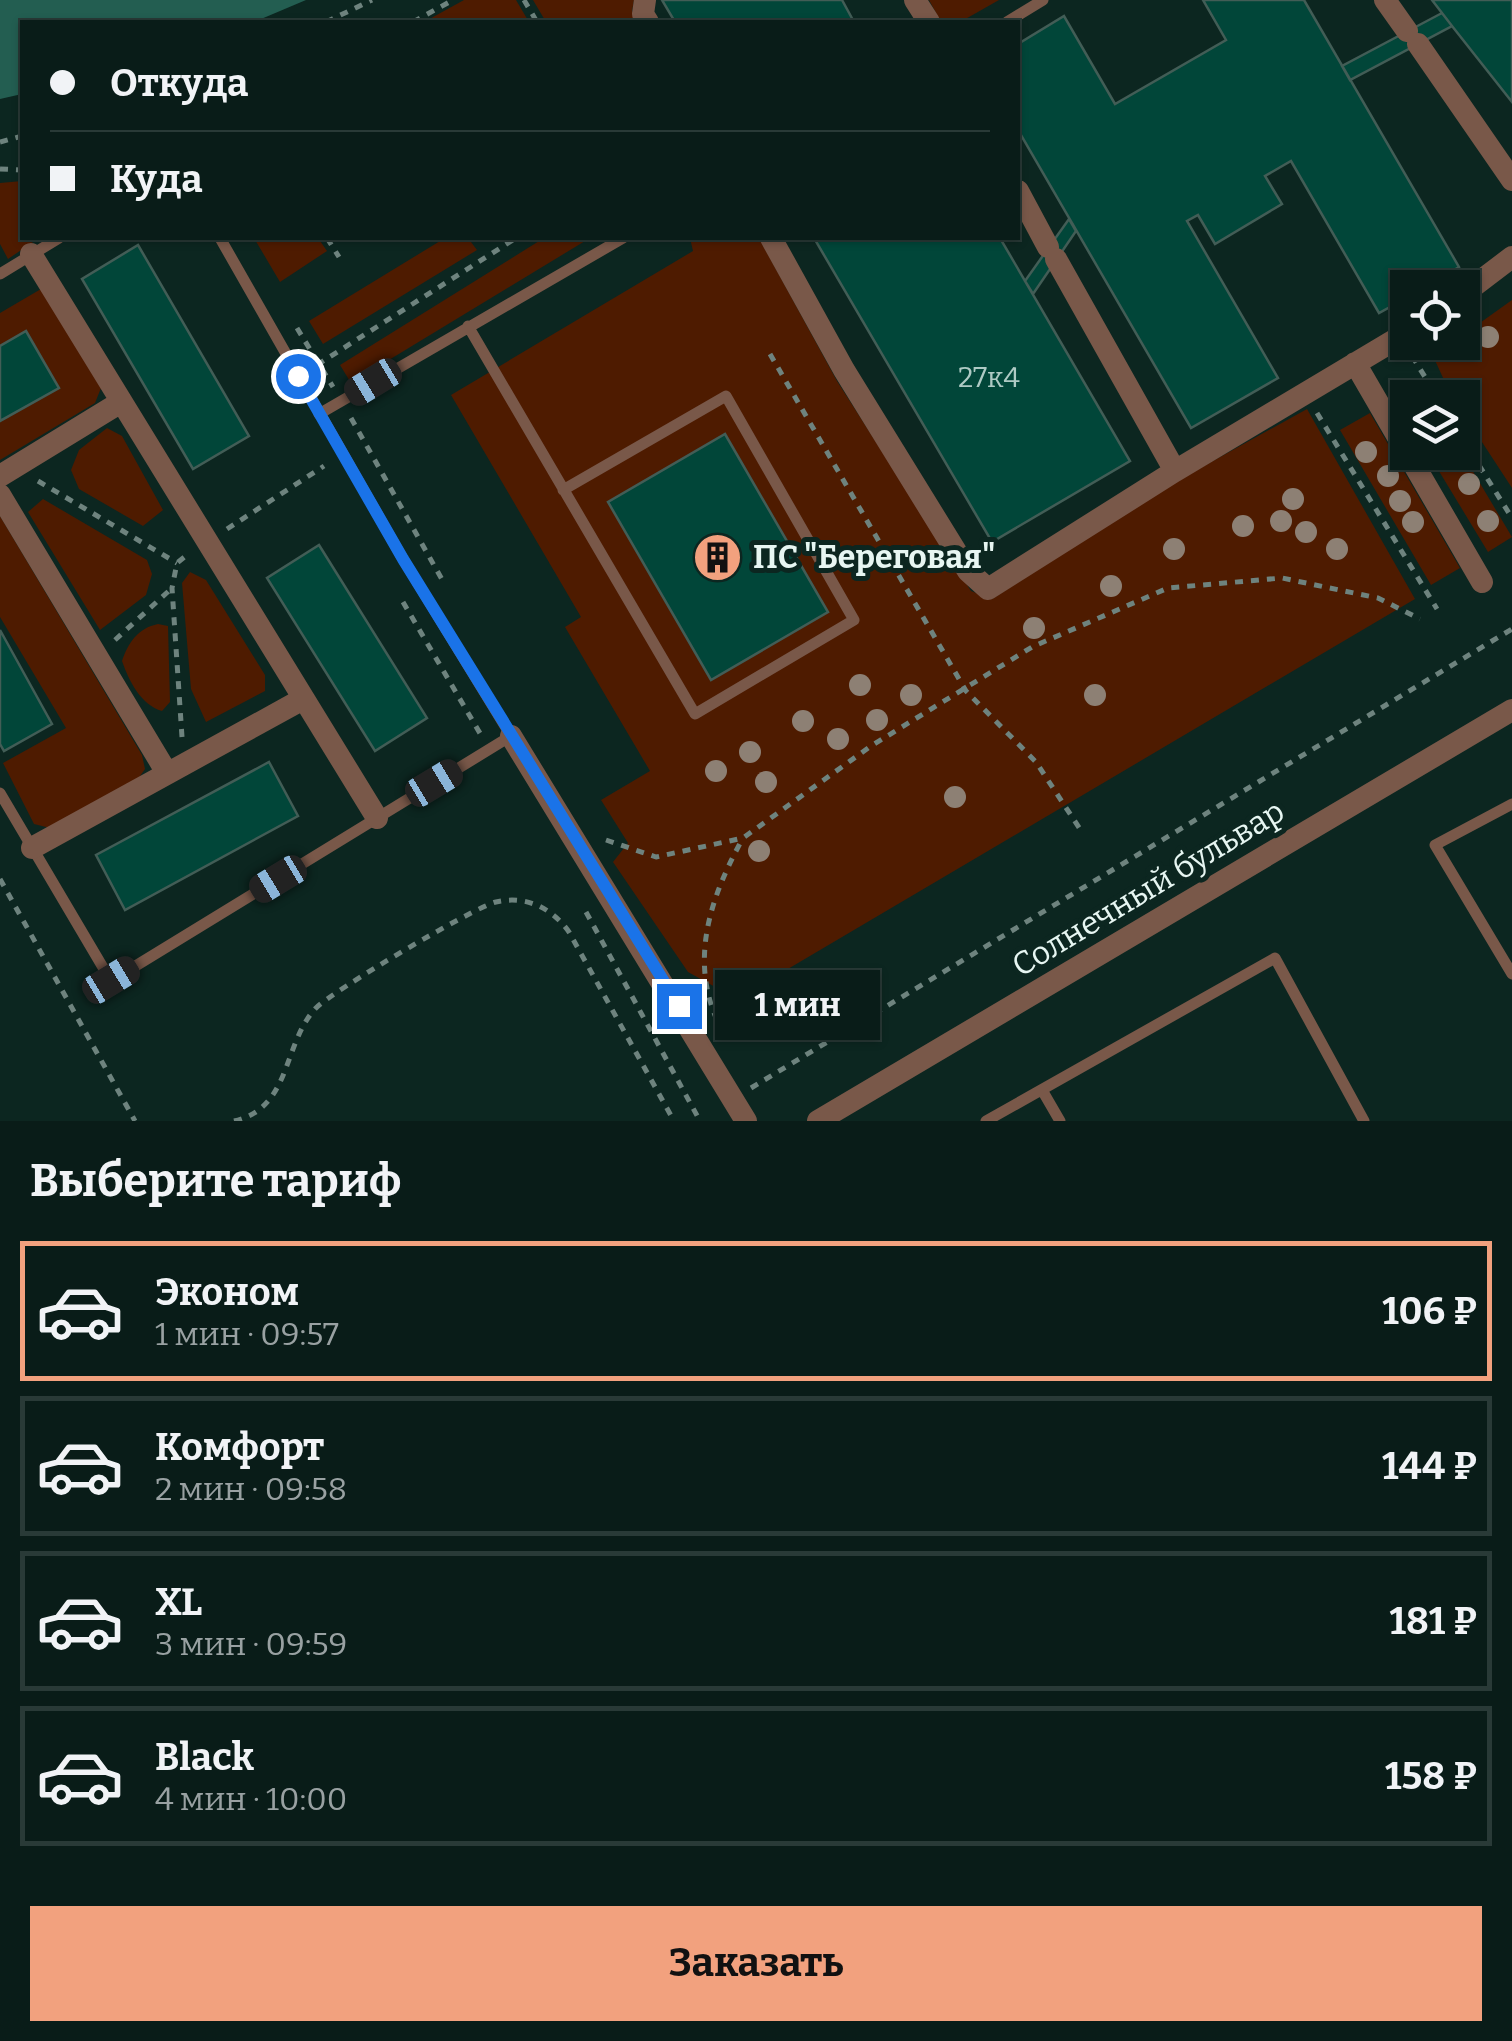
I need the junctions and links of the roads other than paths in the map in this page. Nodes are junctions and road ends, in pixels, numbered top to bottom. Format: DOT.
graph roads {
  1 [pos="1043,0"];
  2 [pos="1385,0"];
  3 [pos="1010,20"];
  4 [pos="1512,180"];
  5 [pos="1020,195"];
  6 [pos="56,240"];
  7 [pos="221,240"];
  8 [pos="619,240"];
  9 [pos="772,240"];
  10 [pos="31,254"];
  11 [pos="1512,257"];
  12 [pos="0,274"];
  13 [pos="1480,281"];
  14 [pos="468,326"];
  15 [pos="1390,342"];
  16 [pos="1355,363"];
  17 [pos="121,402"];
  18 [pos="319,414"];
  19 [pos="7,471"];
  20 [pos="1175,471"];
  21 [pos="563,490"];
  22 [pos="0,494"];
  23 [pos="1482,582"];
  24 [pos="303,699"];
  25 [pos="1512,710"];
  26 [pos="511,736"];
  27 [pos="175,769"];
  28 [pos="0,794"];
  29 [pos="1512,804"];
  30 [pos="378,818"];
  31 [pos="32,848"];
  32 [pos="1512,974"];
  33 [pos="1042,1090"];
  34 [pos="746,1121"];
  35 [pos="818,1121"];
  36 [pos="986,1121"];
  37 [pos="1060,1121"];
  38 [pos="1364,1121"];
  1 -- 3 [label="lane"];
  2 -- 4 [label="street"];
  5 -- 20 [label="street"];
  6 -- 10 [label="lane"];
  7 -- 18 [label="lane"];
  8 -- 14 [label="lane"];
  9 -- 20 [label="street"];
  10 -- 12 [label="lane"];
  10 -- 17 [label="street"];
  11 -- 13 [label="street"];
  14 -- 18 [label="lane"];
  14 -- 21 [label="lane"];
  15 -- 16 [label="street"];
  16 -- 20 [label="street"];
  16 -- 23 [label="street"];
  17 -- 19 [label="street"];
  17 -- 24 [label="street"];
  18 -- 26 [label="lane"];
  21 -- 21 [label="lane"];
  22 -- 27 [label="street"];
  24 -- 27 [label="street"];
  24 -- 30 [label="street"];
  25 -- 35 [label="street, Солнечный бульвар"];
  26 -- 30 [label="lane"];
  26 -- 34 [label="street"];
  27 -- 31 [label="street"];
  28 -- 31 [label="lane"];
  29 -- 32 [label="lane"];
  30 -- 31 [label="lane"];
  33 -- 36 [label="lane"];
  33 -- 37 [label="lane"];
  33 -- 38 [label="lane"];
}
